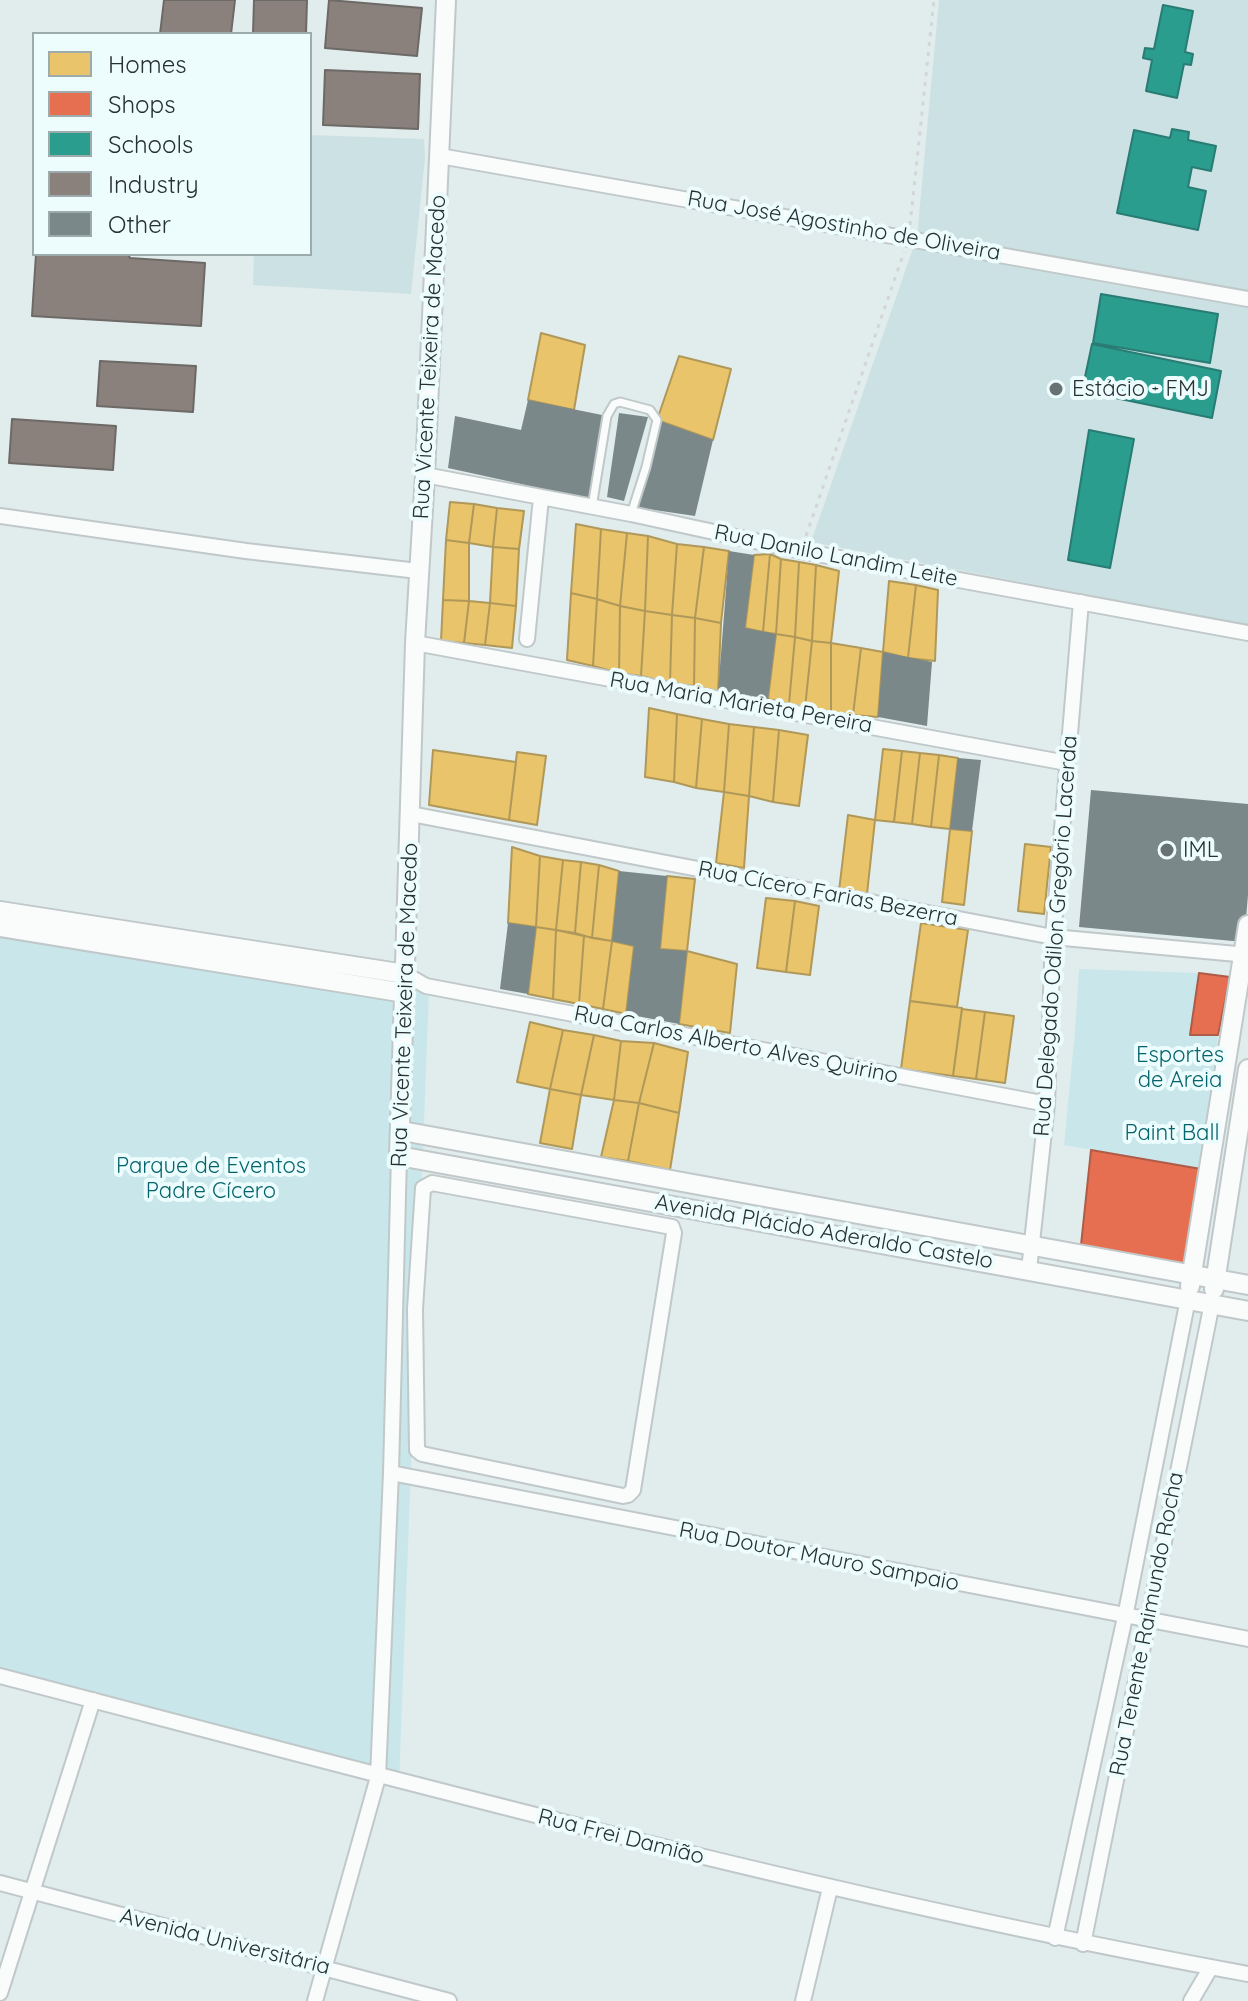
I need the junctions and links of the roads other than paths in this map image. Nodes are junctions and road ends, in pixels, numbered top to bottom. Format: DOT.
graph roads {
  1 [pos="446,0"];
  2 [pos="440,156"];
  3 [pos="1248,299"];
  4 [pos="425,475"];
  5 [pos="541,498"];
  6 [pos="592,507"];
  7 [pos="631,514"];
  8 [pos="0,516"];
  9 [pos="418,571"];
  10 [pos="1081,602"];
  11 [pos="1248,633"];
  12 [pos="527,639"];
  13 [pos="415,643"];
  14 [pos="1067,763"];
  15 [pos="411,814"];
  16 [pos="0,911"];
  17 [pos="22,922"];
  18 [pos="1248,925"];
  19 [pos="0,927"];
  20 [pos="1053,937"];
  21 [pos="1246,955"];
  22 [pos="405,974"];
  23 [pos="426,986"];
  24 [pos="405,993"];
  25 [pos="1248,1069"];
  26 [pos="1047,1104"];
  27 [pos="402,1131"];
  28 [pos="399,1156"];
  29 [pos="677,1182"];
  30 [pos="673,1204"];
  31 [pos="1031,1247"];
  32 [pos="1029,1270"];
  33 [pos="1192,1275"];
  34 [pos="1215,1278"];
  35 [pos="1248,1285"];
  36 [pos="1188,1299"];
  37 [pos="1212,1303"];
  38 [pos="394,1307"];
  39 [pos="415,1309"];
  40 [pos="1248,1311"];
  41 [pos="1157,1457"];
  42 [pos="1180,1461"];
  43 [pos="391,1473"];
  44 [pos="1125,1617"];
  45 [pos="1147,1619"];
  46 [pos="1248,1639"];
  47 [pos="0,1676"];
  48 [pos="93,1700"];
  49 [pos="378,1777"];
  50 [pos="0,1883"];
  51 [pos="830,1888"];
  52 [pos="33,1892"];
  53 [pos="1055,1938"];
  54 [pos="1083,1944"];
  55 [pos="325,1967"];
  56 [pos="1211,1967"];
  57 [pos="1248,1974"];
  58 [pos="0,1993"];
  59 [pos="315,2001"];
  60 [pos="449,2001"];
  61 [pos="803,2001"];
  62 [pos="1191,2001"];
  1 -- 2 [label="street, Rua Vicente Teixeira de Macedo"];
  2 -- 3 [label="street, Rua José Agostinho de Oliveira"];
  2 -- 4 [label="street, Rua Vicente Teixeira de Macedo"];
  4 -- 5 [label="street, Rua Danilo Landim Leite"];
  4 -- 9 [label="street, Rua Vicente Teixeira de Macedo"];
  5 -- 6 [label="street, Rua Danilo Landim Leite"];
  5 -- 12 [label="street"];
  6 -- 7 [label="street, Rua Danilo Landim Leite"];
  6 -- 7 [label="lane"];
  7 -- 10 [label="street, Rua Danilo Landim Leite"];
  8 -- 9 [label="street"];
  9 -- 13 [label="street, Rua Vicente Teixeira de Macedo"];
  10 -- 11 [label="street, Rua Danilo Landim Leite"];
  10 -- 14 [label="street, Rua Delegado Odilon Gregório Lacerda"];
  13 -- 14 [label="street, Rua Maria Marieta Pereira"];
  13 -- 15 [label="street, Rua Vicente Teixeira de Macedo"];
  14 -- 20 [label="street, Rua Delegado Odilon Gregório Lacerda"];
  15 -- 20 [label="street, Rua Cícero Farias Bezerra"];
  15 -- 22 [label="street, Rua Vicente Teixeira de Macedo"];
  16 -- 17 [label="street"];
  17 -- 19 [label="street"];
  17 -- 22 [label="street"];
  17 -- 24 [label="street"];
  18 -- 21 [label="street"];
  20 -- 21 [label="street, Rua Cícero Farias Bezerra"];
  20 -- 26 [label="street, Rua Delegado Odilon Gregório Lacerda"];
  21 -- 33 [label="street"];
  22 -- 23 [label="street"];
  22 -- 24 [label="street, Rua Vicente Teixeira de Macedo"];
  23 -- 24 [label="street"];
  23 -- 26 [label="street, Rua Carlos Alberto Alves Quirino"];
  24 -- 27 [label="street, Rua Vicente Teixeira de Macedo"];
  25 -- 34 [label="street"];
  26 -- 31 [label="street, Rua Delegado Odilon Gregório Lacerda"];
  27 -- 28 [label="street, Rua Vicente Teixeira de Macedo"];
  27 -- 29 [label="street, Avenida Plácido Aderaldo Castelo"];
  28 -- 30 [label="street, Avenida Plácido Aderaldo Castelo"];
  28 -- 38 [label="street, Rua Vicente Teixeira de Macedo"];
  29 -- 30 [label="street"];
  29 -- 31 [label="street, Avenida Plácido Aderaldo Castelo"];
  30 -- 32 [label="street, Avenida Plácido Aderaldo Castelo"];
  31 -- 32 [label="street, Rua Delegado Odilon Gregório Lacerda"];
  31 -- 33 [label="street, Avenida Plácido Aderaldo Castelo"];
  32 -- 36 [label="street, Avenida Plácido Aderaldo Castelo"];
  33 -- 34 [label="street, Avenida Plácido Aderaldo Castelo"];
  33 -- 36 [label="street"];
  34 -- 35 [label="street, Avenida Plácido Aderaldo Castelo"];
  34 -- 37 [label="street"];
  36 -- 37 [label="street, Avenida Plácido Aderaldo Castelo"];
  36 -- 41 [label="street, Rua Tenente Raimundo Rocha"];
  37 -- 40 [label="street, Avenida Plácido Aderaldo Castelo"];
  37 -- 42 [label="street, Rua Tenente Raimundo Rocha"];
  38 -- 39 [label="street"];
  38 -- 43 [label="street, Rua Vicente Teixeira de Macedo"];
  39 -- 39 [label="street"];
  41 -- 42 [label="street"];
  41 -- 44 [label="street, Rua Tenente Raimundo Rocha"];
  42 -- 45 [label="street, Rua Tenente Raimundo Rocha"];
  43 -- 44 [label="street, Rua Doutor Mauro Sampaio"];
  43 -- 49 [label="street, Rua Vicente Teixeira de Macedo"];
  44 -- 45 [label="street, Rua Doutor Mauro Sampaio"];
  44 -- 53 [label="street, Rua Tenente Raimundo Rocha"];
  45 -- 46 [label="street, Rua Doutor Mauro Sampaio"];
  45 -- 54 [label="street, Rua Tenente Raimundo Rocha"];
  47 -- 48 [label="street, Rua Frei Damião"];
  48 -- 49 [label="street, Rua Frei Damião"];
  48 -- 52 [label="street"];
  49 -- 51 [label="street, Rua Frei Damião"];
  49 -- 55 [label="street, Rua Vicente Teixeira de Macedo"];
  50 -- 52 [label="street, Avenida Universitária"];
  51 -- 53 [label="street, Rua Frei Damião"];
  51 -- 61 [label="street"];
  52 -- 55 [label="street, Avenida Universitária"];
  52 -- 58 [label="street"];
  53 -- 54 [label="street, Rua Frei Damião"];
  54 -- 56 [label="street, Rua Frei Damião"];
  55 -- 59 [label="street, Rua Vicente Teixeira de Macedo"];
  55 -- 60 [label="street, Avenida Universitária"];
  56 -- 57 [label="street, Rua Frei Damião"];
  56 -- 62 [label="street"];
}
